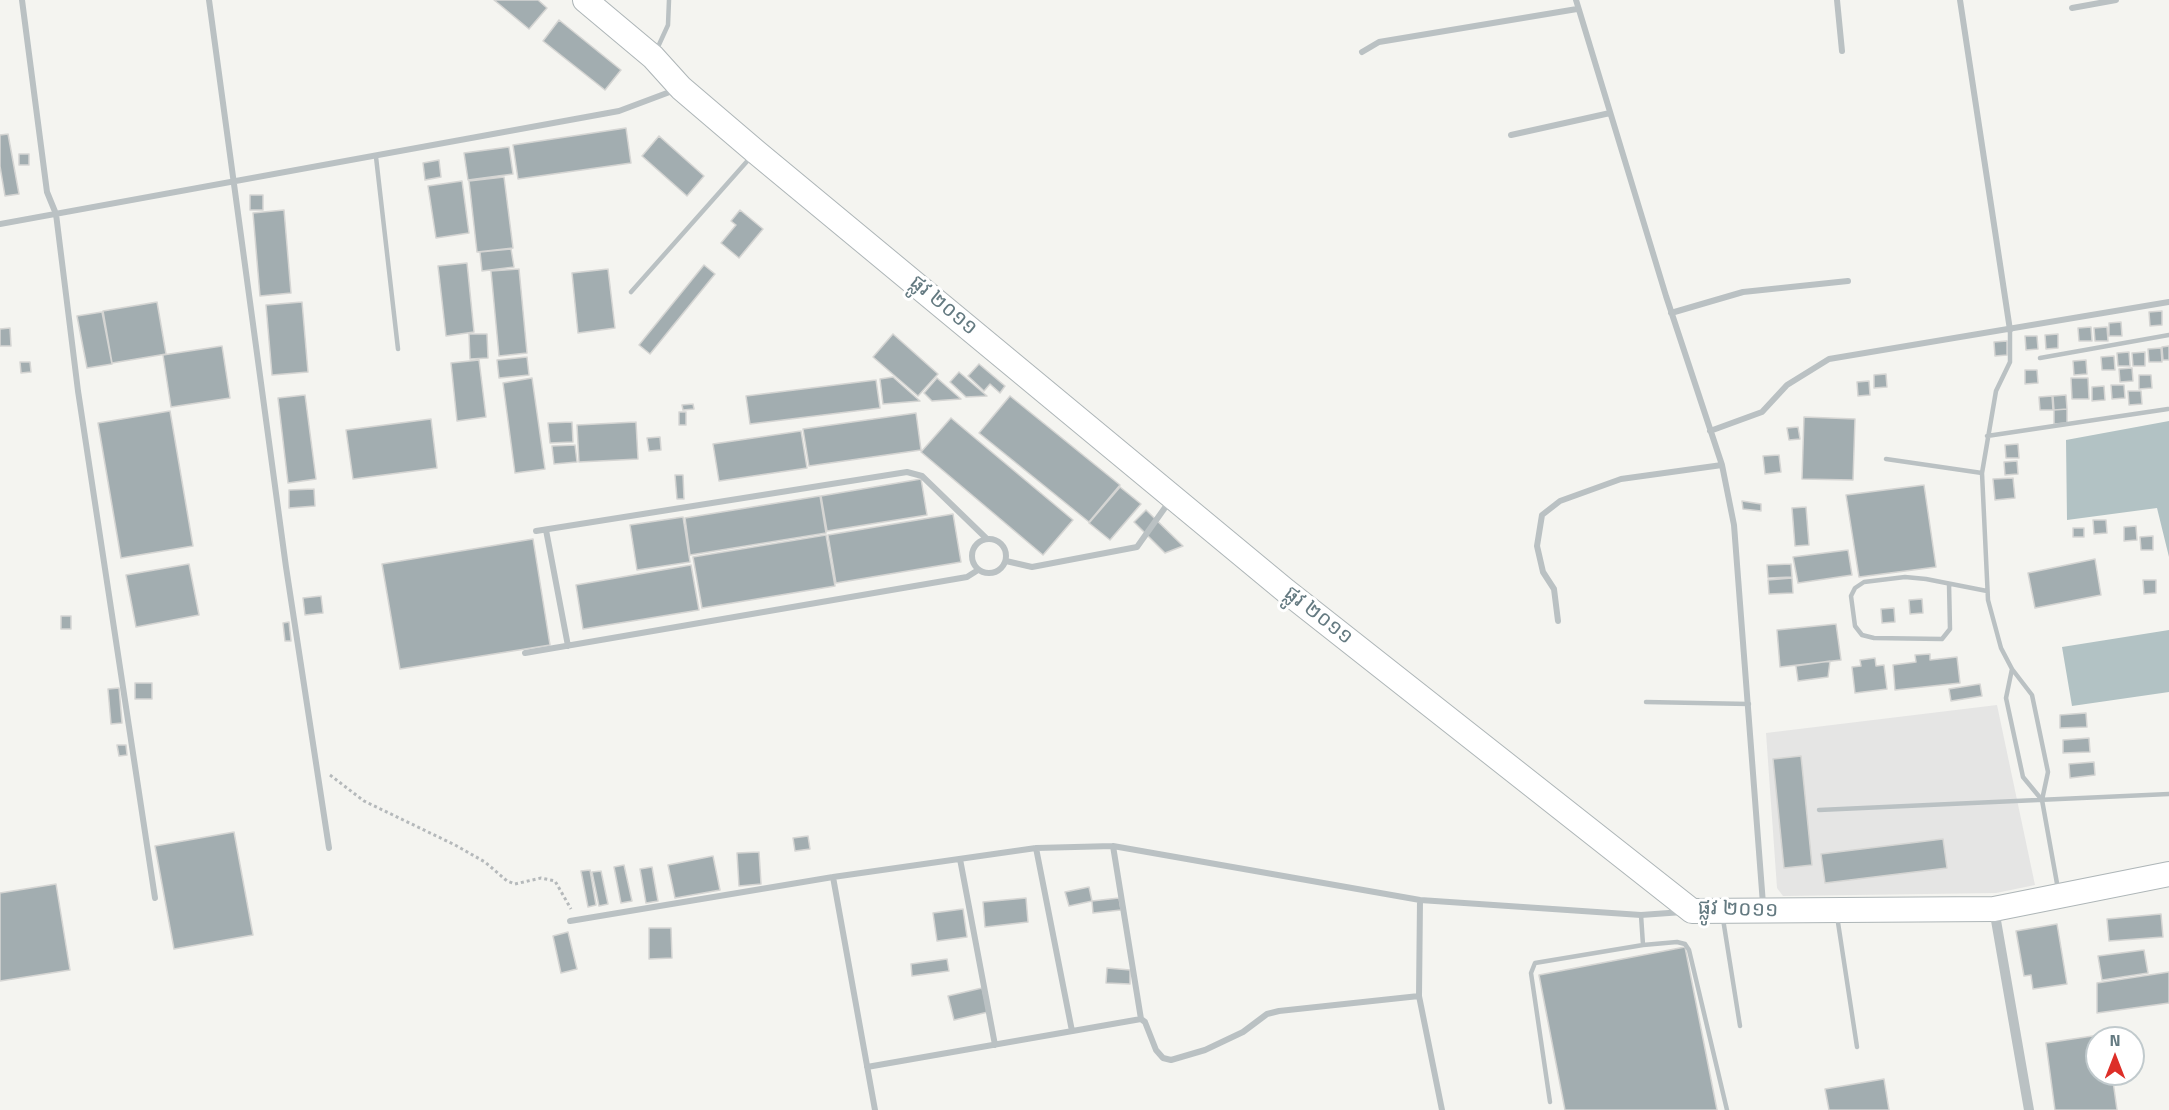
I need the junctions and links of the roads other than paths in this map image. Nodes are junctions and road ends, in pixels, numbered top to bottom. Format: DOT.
graph roads {
  1 [pos="22,0"];
  2 [pos="209,0"];
  3 [pos="585,0"];
  4 [pos="669,0"];
  5 [pos="1576,0"];
  6 [pos="1837,0"];
  7 [pos="1960,0"];
  8 [pos="2116,0"];
  9 [pos="2072,8"];
  10 [pos="1577,9"];
  11 [pos="1842,51"];
  12 [pos="1362,52"];
  13 [pos="653,57"];
  14 [pos="681,88"];
  15 [pos="1610,113"];
  16 [pos="1511,135"];
  17 [pos="756,152"];
  18 [pos="376,158"];
  19 [pos="234,182"];
  20 [pos="56,214"];
  21 [pos="0,224"];
  22 [pos="1848,281"];
  23 [pos="631,292"];
  24 [pos="2169,302"];
  25 [pos="1671,313"];
  26 [pos="2010,330"];
  27 [pos="2169,336"];
  28 [pos="398,349"];
  29 [pos="2040,358"];
  30 [pos="2169,409"];
  31 [pos="1710,431"];
  32 [pos="1987,436"];
  33 [pos="1886,459"];
  34 [pos="1722,465"];
  35 [pos="1982,473"];
  36 [pos="1173,496"];
  37 [pos="546,530"];
  38 [pos="536,531"];
  39 [pos="987,539"];
  40 [pos="1006,561"];
  41 [pos="978,570"];
  42 [pos="1949,584"];
  43 [pos="1987,591"];
  44 [pos="1558,621"];
  45 [pos="568,646"];
  46 [pos="525,653"];
  47 [pos="2012,669"];
  48 [pos="1646,702"];
  49 [pos="1749,704"];
  50 [pos="2169,794"];
  51 [pos="2042,800"];
  52 [pos="1819,810"];
  53 [pos="1113,846"];
  54 [pos="329,848"];
  55 [pos="1036,848"];
  56 [pos="960,859"];
  57 [pos="2169,874"];
  58 [pos="833,877"];
  59 [pos="2059,895"];
  60 [pos="155,898"];
  61 [pos="1420,900"];
  62 [pos="1994,909"];
  63 [pos="1692,911"];
  64 [pos="1836,911"];
  65 [pos="1722,913"];
  66 [pos="1764,913"];
  67 [pos="1641,915"];
  68 [pos="572,920"];
  69 [pos="1644,945"];
  70 [pos="1419,996"];
  71 [pos="1141,1019"];
  72 [pos="1740,1026"];
  73 [pos="1072,1031"];
  74 [pos="995,1045"];
  75 [pos="1857,1047"];
  76 [pos="867,1067"];
  77 [pos="1550,1102"];
  78 [pos="875,1110"];
  79 [pos="1442,1110"];
  80 [pos="1727,1110"];
  81 [pos="2029,1110"];
  1 -- 20 [label="street"];
  2 -- 19 [label="street"];
  3 -- 13 [label="main road, ផ្លូវ ២០១១"];
  4 -- 13 [label="lane"];
  5 -- 10 [label="street"];
  6 -- 11 [label="street"];
  7 -- 26 [label="street"];
  8 -- 9 [label="street"];
  10 -- 12 [label="street"];
  10 -- 15 [label="street"];
  13 -- 14 [label="main road, ផ្លូវ ២០១១"];
  14 -- 17 [label="main road, ផ្លូវ ២០១១"];
  14 -- 18 [label="street"];
  15 -- 16 [label="street"];
  15 -- 25 [label="street"];
  17 -- 23 [label="lane"];
  17 -- 36 [label="main road, ផ្លូវ ២០១១"];
  18 -- 19 [label="street"];
  18 -- 28 [label="lane"];
  19 -- 20 [label="street"];
  19 -- 54 [label="street"];
  20 -- 21 [label="street"];
  20 -- 60 [label="street"];
  22 -- 25 [label="street"];
  24 -- 26 [label="street"];
  25 -- 31 [label="street"];
  26 -- 31 [label="street"];
  26 -- 32 [label="lane"];
  27 -- 29 [label="lane"];
  30 -- 32 [label="lane"];
  31 -- 34 [label="street"];
  32 -- 35 [label="lane"];
  33 -- 35 [label="lane"];
  34 -- 44 [label="street"];
  34 -- 49 [label="street"];
  35 -- 43 [label="lane"];
  36 -- 40 [label="street"];
  36 -- 63 [label="main road, ផ្លូវ ២០១១"];
  37 -- 38 [label="street"];
  37 -- 39 [label="street"];
  37 -- 45 [label="street"];
  39 -- 40 [label="street"];
  39 -- 41 [label="street"];
  40 -- 41 [label="street"];
  41 -- 45 [label="street"];
  42 -- 42 [label="lane"];
  42 -- 43 [label="lane"];
  43 -- 47 [label="lane"];
  45 -- 46 [label="street"];
  47 -- 51 [label="lane"];
  47 -- 51 [label="lane"];
  48 -- 49 [label="lane"];
  49 -- 66 [label="street"];
  50 -- 51 [label="lane"];
  51 -- 52 [label="lane"];
  51 -- 59 [label="lane"];
  53 -- 55 [label="street"];
  53 -- 61 [label="street"];
  53 -- 71 [label="street"];
  55 -- 56 [label="street"];
  55 -- 73 [label="street"];
  56 -- 58 [label="street"];
  56 -- 74 [label="street"];
  57 -- 59 [label="main road, ផ្លូវ ២០១១"];
  58 -- 68 [label="street"];
  58 -- 76 [label="street"];
  59 -- 62 [label="main road, ផ្លូវ ២០១១"];
  61 -- 67 [label="street"];
  61 -- 70 [label="street"];
  62 -- 64 [label="main road, ផ្លូវ ២០១១"];
  62 -- 81 [label="street"];
  63 -- 65 [label="main road, ផ្លូវ ២០១១"];
  63 -- 67 [label="street"];
  64 -- 66 [label="main road, ផ្លូវ ២០១១"];
  64 -- 75 [label="lane"];
  65 -- 66 [label="main road, ផ្លូវ ២០១១"];
  65 -- 72 [label="lane"];
  67 -- 69 [label="lane"];
  69 -- 77 [label="lane"];
  69 -- 80 [label="lane"];
  70 -- 71 [label="street"];
  70 -- 79 [label="street"];
  71 -- 73 [label="street"];
  73 -- 74 [label="street"];
  74 -- 76 [label="street"];
  76 -- 78 [label="street"];
}
